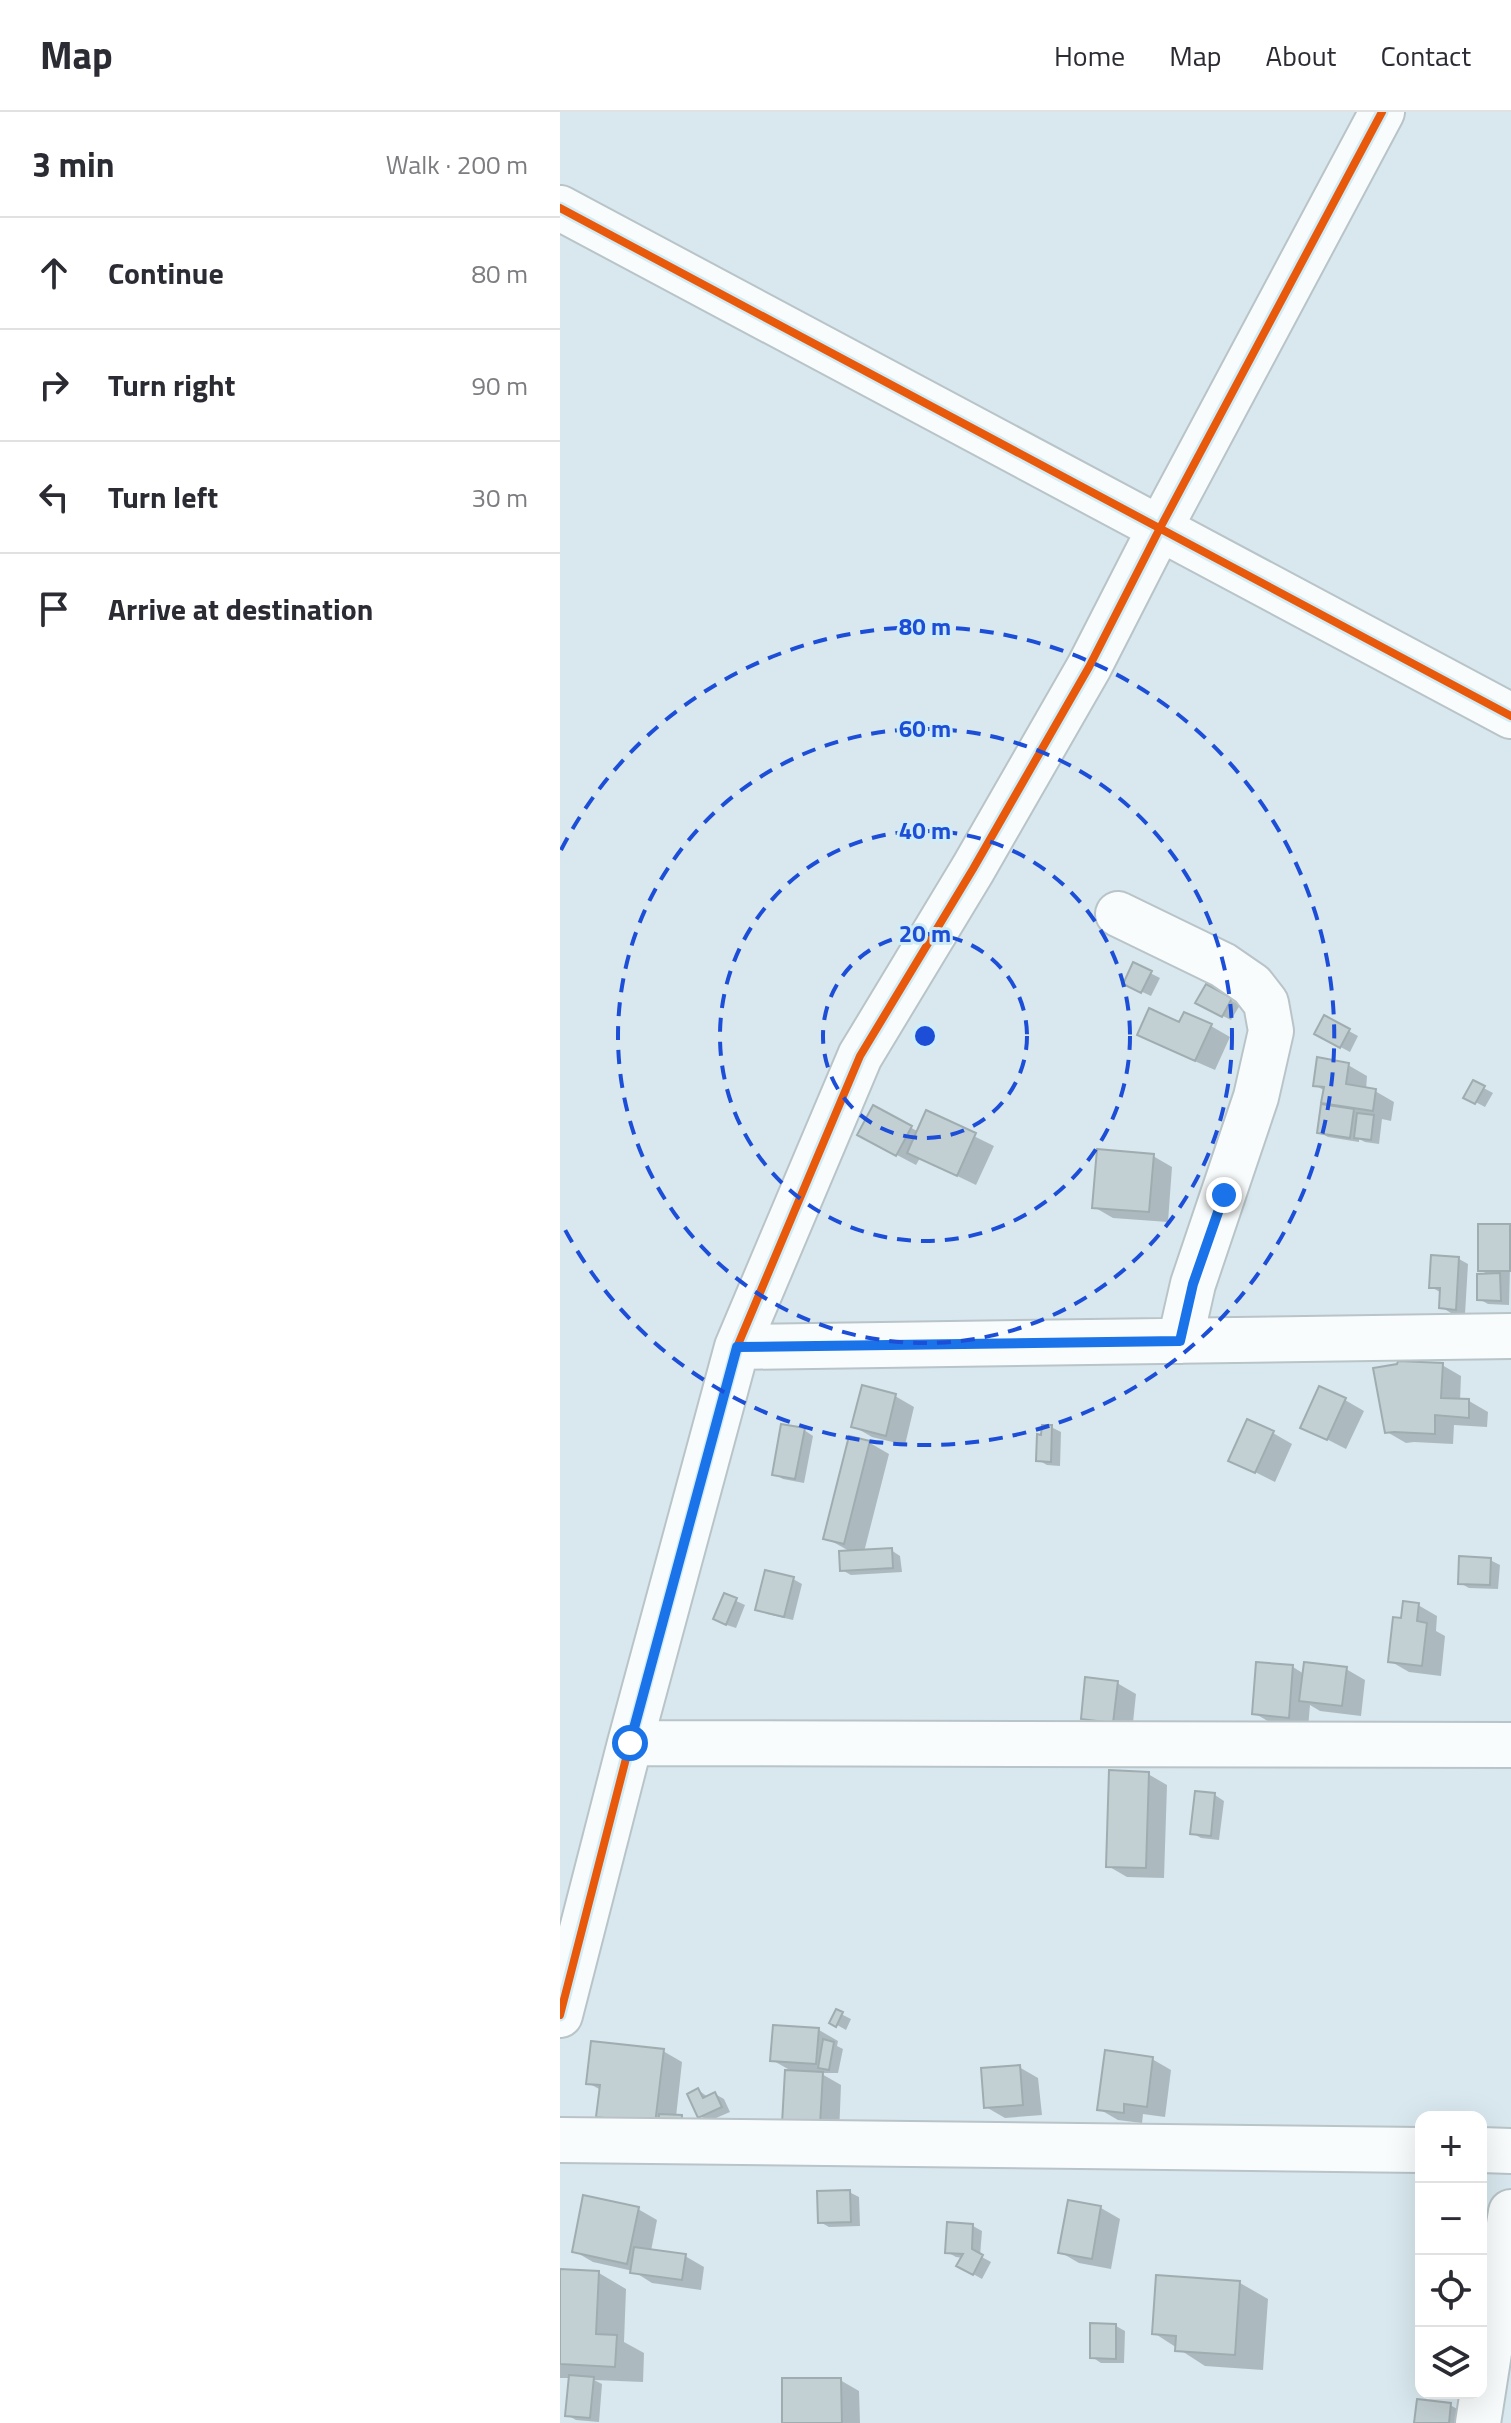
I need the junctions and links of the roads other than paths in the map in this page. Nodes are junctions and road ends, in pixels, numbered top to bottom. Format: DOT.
graph roads {
  1 [pos="1382,112"];
  2 [pos="560,208"];
  3 [pos="1160,528"];
  4 [pos="1511,716"];
  5 [pos="1118,914"];
  6 [pos="1511,1336"];
  7 [pos="1180,1341"];
  8 [pos="737,1347"];
  9 [pos="630,1743"];
  10 [pos="1511,1745"];
  11 [pos="560,2015"];
  12 [pos="560,2140"];
  13 [pos="1415,2150"];
  14 [pos="1487,2150"];
  15 [pos="1511,2151"];
  16 [pos="1511,2212"];
  17 [pos="1478,2423"];
  1 -- 3 [label="street"];
  2 -- 3 [label="street"];
  3 -- 4 [label="street"];
  3 -- 8 [label="street"];
  5 -- 7 [label="street"];
  6 -- 7 [label="street"];
  7 -- 8 [label="street"];
  8 -- 9 [label="street"];
  9 -- 10 [label="street"];
  9 -- 11 [label="street"];
  12 -- 13 [label="street"];
  14 -- 15 [label="street"];
  16 -- 17 [label="street"];
}
